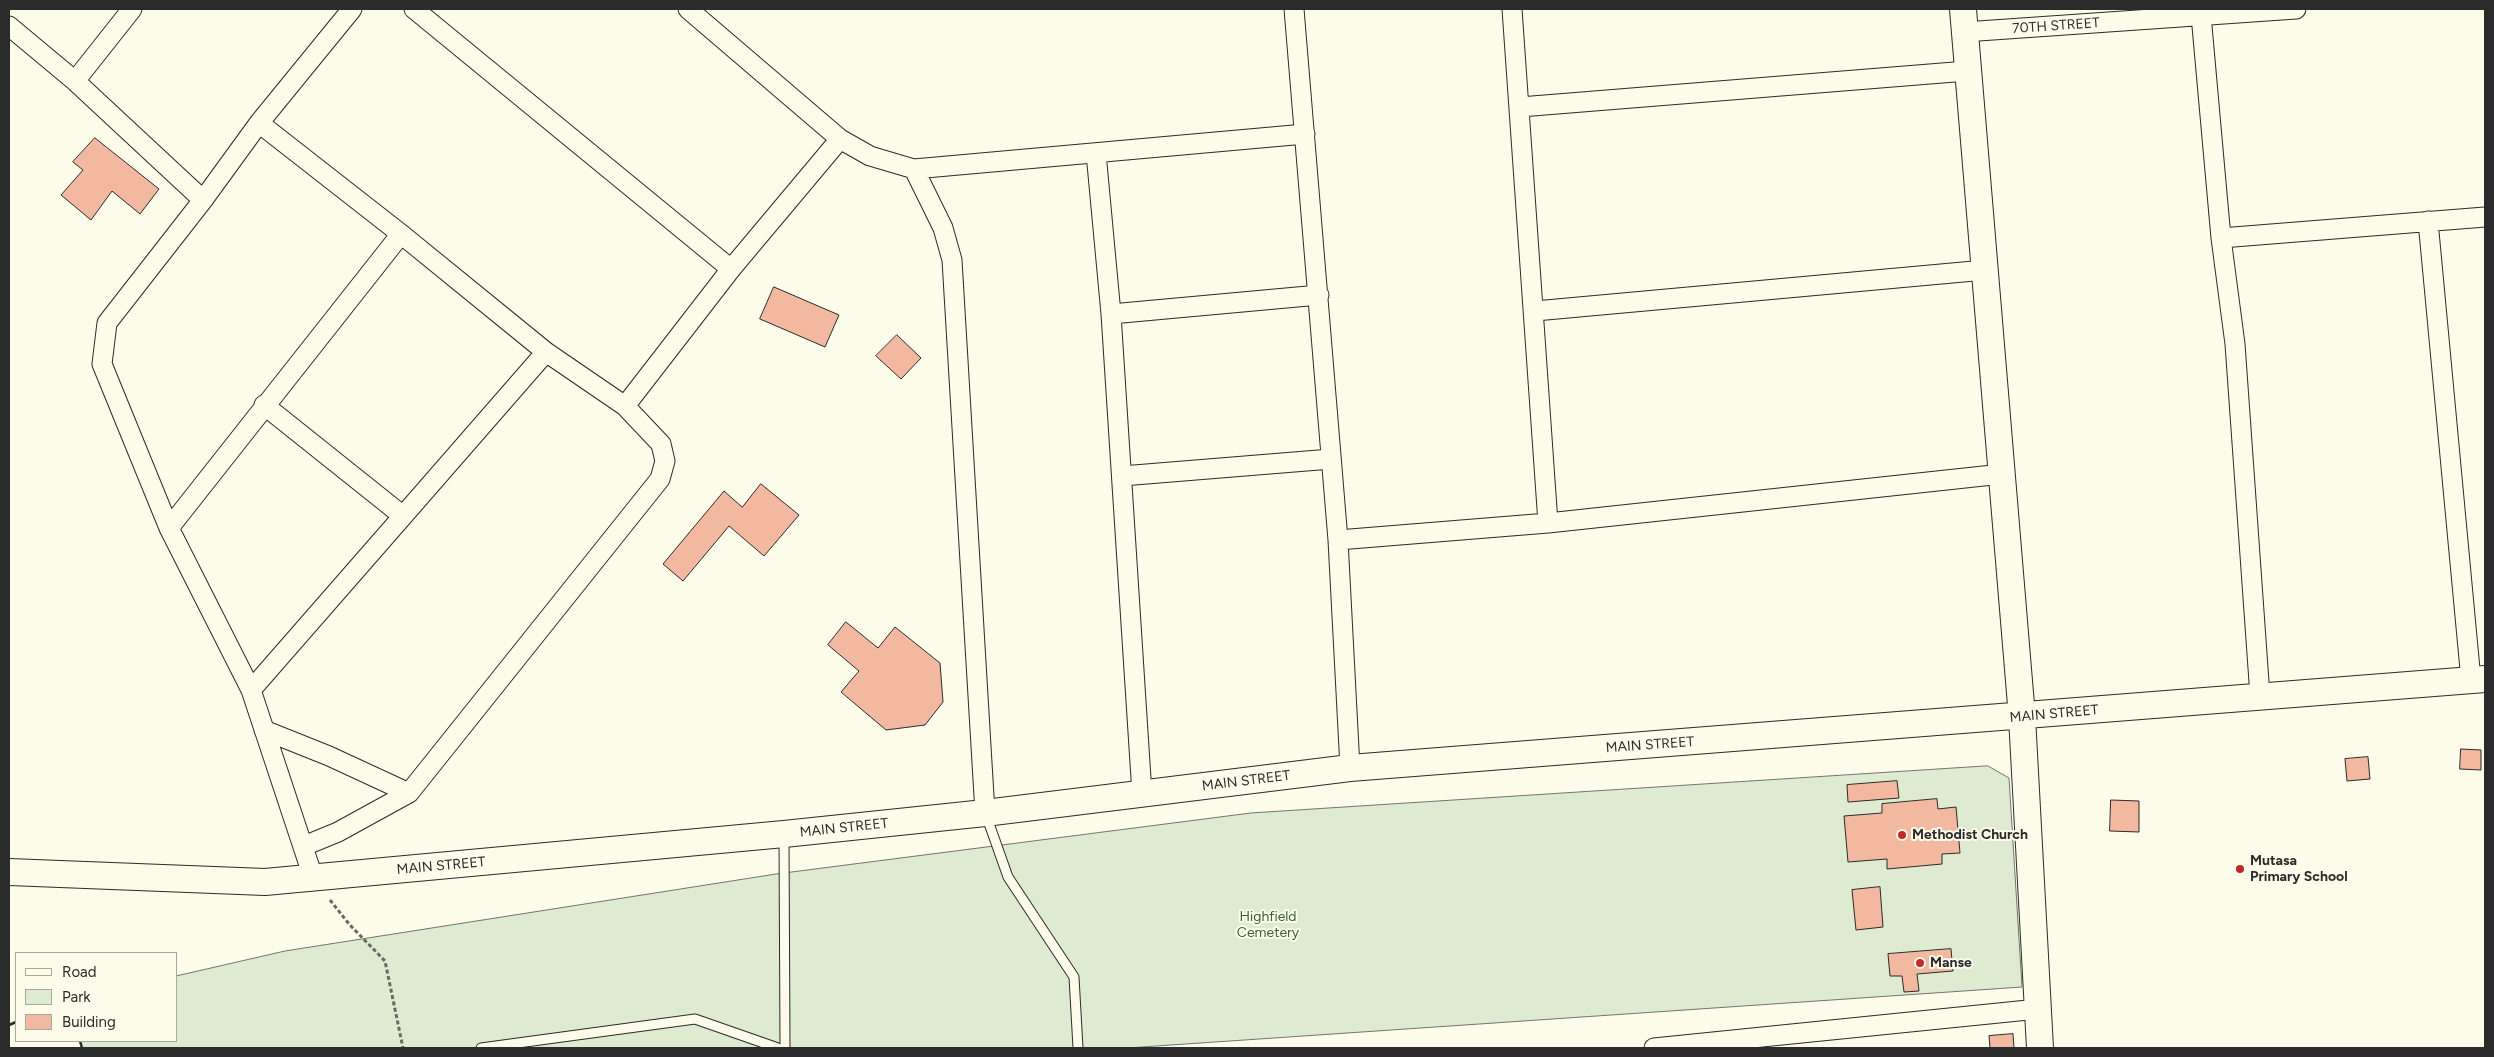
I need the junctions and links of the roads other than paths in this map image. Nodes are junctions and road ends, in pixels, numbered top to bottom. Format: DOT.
graph roads {
  1 [pos="132,9"];
  2 [pos="352,9"];
  3 [pos="414,9"];
  4 [pos="688,9"];
  5 [pos="1294,9"];
  6 [pos="1512,9"];
  7 [pos="2296,9"];
  8 [pos="2192,13"];
  9 [pos="1964,20"];
  10 [pos="9,26"];
  11 [pos="1967,71"];
  12 [pos="75,81"];
  13 [pos="1520,107"];
  14 [pos="260,123"];
  15 [pos="1304,134"];
  16 [pos="840,139"];
  17 [pos="1096,153"];
  18 [pos="914,168"];
  19 [pos="203,200"];
  20 [pos="2485,216"];
  21 [pos="2428,221"];
  22 [pos="401,234"];
  23 [pos="2221,238"];
  24 [pos="731,269"];
  25 [pos="1985,270"];
  26 [pos="1319,295"];
  27 [pos="1535,311"];
  28 [pos="1111,314"];
  29 [pos="546,352"];
  30 [pos="264,405"];
  31 [pos="626,406"];
  32 [pos="1331,459"];
  33 [pos="2002,474"];
  34 [pos="1122,476"];
  35 [pos="403,516"];
  36 [pos="1548,523"];
  37 [pos="169,528"];
  38 [pos="1338,540"];
  39 [pos="2478,680"];
  40 [pos="251,690"];
  41 [pos="2260,696"];
  42 [pos="2022,717"];
  43 [pos="264,730"];
  44 [pos="1350,768"];
  45 [pos="409,793"];
  46 [pos="1142,794"];
  47 [pos="985,812"];
  48 [pos="784,834"];
  49 [pos="304,846"];
  50 [pos="9,872"];
  51 [pos="313,877"];
  52 [pos="2038,1009"];
  53 [pos="481,1048"];
  54 [pos="778,1048"];
  55 [pos="785,1048"];
  56 [pos="1078,1048"];
  57 [pos="1654,1048"];
  58 [pos="2040,1048"];
  1 -- 12 [label="street"];
  2 -- 14 [label="street"];
  3 -- 24 [label="street"];
  4 -- 16 [label="street"];
  5 -- 15 [label="street"];
  6 -- 13 [label="street"];
  7 -- 8 [label="street, 70TH STREET"];
  8 -- 9 [label="street, 70TH STREET"];
  8 -- 23 [label="street"];
  9 -- 11 [label="street"];
  10 -- 12 [label="street"];
  11 -- 13 [label="street"];
  11 -- 25 [label="street"];
  12 -- 19 [label="street"];
  13 -- 27 [label="street"];
  14 -- 19 [label="street"];
  14 -- 22 [label="street"];
  15 -- 17 [label="street"];
  15 -- 26 [label="street"];
  16 -- 18 [label="street"];
  16 -- 24 [label="street"];
  17 -- 18 [label="street"];
  17 -- 28 [label="street"];
  18 -- 47 [label="street"];
  19 -- 37 [label="street"];
  20 -- 21 [label="street"];
  21 -- 23 [label="street"];
  21 -- 39 [label="street"];
  22 -- 29 [label="street"];
  22 -- 30 [label="street"];
  23 -- 41 [label="street"];
  24 -- 31 [label="street"];
  25 -- 27 [label="street"];
  25 -- 33 [label="street"];
  26 -- 28 [label="street"];
  26 -- 32 [label="street"];
  27 -- 36 [label="street"];
  28 -- 34 [label="street"];
  29 -- 31 [label="street"];
  29 -- 35 [label="street"];
  30 -- 35 [label="street"];
  30 -- 37 [label="street"];
  31 -- 45 [label="street"];
  32 -- 34 [label="street"];
  32 -- 38 [label="street"];
  33 -- 36 [label="street"];
  33 -- 42 [label="street"];
  34 -- 46 [label="street"];
  35 -- 40 [label="street"];
  36 -- 38 [label="street"];
  37 -- 40 [label="street"];
  38 -- 44 [label="street"];
  39 -- 41 [label="street, MAIN STREET"];
  40 -- 43 [label="street"];
  41 -- 42 [label="street, MAIN STREET"];
  42 -- 44 [label="street, MAIN STREET"];
  42 -- 52 [label="street"];
  43 -- 45 [label="street"];
  43 -- 49 [label="street"];
  44 -- 46 [label="street, MAIN STREET"];
  45 -- 49 [label="street"];
  46 -- 47 [label="street, MAIN STREET"];
  47 -- 48 [label="street, MAIN STREET"];
  47 -- 56 [label="lane"];
  48 -- 51 [label="street, MAIN STREET"];
  48 -- 55 [label="lane"];
  49 -- 51 [label="street"];
  50 -- 51 [label="street, MAIN STREET"];
  52 -- 57 [label="street"];
  52 -- 58 [label="street"];
  53 -- 54 [label="lane"];
}
